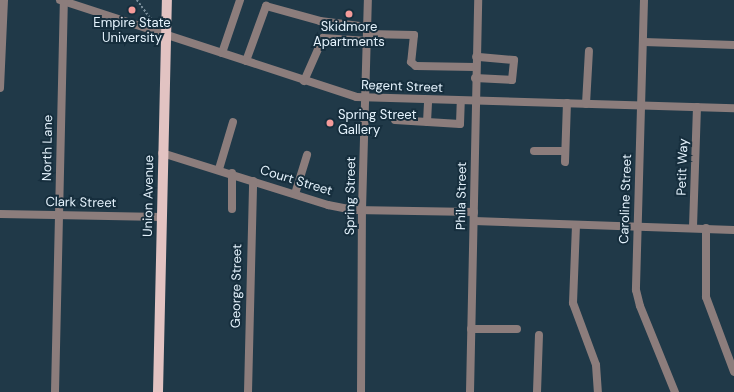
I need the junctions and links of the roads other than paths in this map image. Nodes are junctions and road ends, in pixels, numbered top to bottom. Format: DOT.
graph roads {
  1 [pos="4,0"];
  2 [pos="167,0"];
  3 [pos="240,0"];
  4 [pos="280,0"];
  5 [pos="368,0"];
  6 [pos="478,0"];
  7 [pos="644,0"];
  8 [pos="62,1"];
  9 [pos="277,9"];
  10 [pos="166,30"];
  11 [pos="368,34"];
  12 [pos="644,42"];
  13 [pos="734,45"];
  14 [pos="589,51"];
  15 [pos="222,53"];
  16 [pos="476,58"];
  17 [pos="246,61"];
  18 [pos="475,67"];
  19 [pos="476,78"];
  20 [pos="304,81"];
  21 [pos="0,88"];
  22 [pos="365,98"];
  23 [pos="428,100"];
  24 [pos="461,101"];
  25 [pos="476,101"];
  26 [pos="567,103"];
  27 [pos="586,104"];
  28 [pos="641,105"];
  29 [pos="697,107"];
  30 [pos="734,108"];
  31 [pos="395,120"];
  32 [pos="233,122"];
  33 [pos="427,122"];
  34 [pos="534,151"];
  35 [pos="565,151"];
  36 [pos="162,153"];
  37 [pos="308,155"];
  38 [pos="565,162"];
  39 [pos="219,169"];
  40 [pos="232,174"];
  41 [pos="253,181"];
  42 [pos="294,194"];
  43 [pos="232,209"];
  44 [pos="362,210"];
  45 [pos="474,212"];
  46 [pos="0,214"];
  47 [pos="58,214"];
  48 [pos="162,217"];
  49 [pos="474,221"];
  50 [pos="576,225"];
  51 [pos="637,225"];
  52 [pos="693,227"];
  53 [pos="706,228"];
  54 [pos="734,230"];
  55 [pos="471,329"];
  56 [pos="517,329"];
  57 [pos="539,335"];
  58 [pos="734,372"];
  59 [pos="55,392"];
  60 [pos="158,392"];
  61 [pos="248,392"];
  62 [pos="361,392"];
  63 [pos="470,392"];
  64 [pos="537,392"];
  65 [pos="598,392"];
  66 [pos="675,392"];
  1 -- 21 [label="street"];
  2 -- 10 [label="main road, Union Avenue"];
  3 -- 15 [label="street"];
  4 -- 9 [label="street"];
  5 -- 11 [label="street, Spring Street"];
  6 -- 16 [label="street, Phila Street"];
  7 -- 12 [label="street, Caroline Street"];
  8 -- 10 [label="street, Regent Street"];
  8 -- 47 [label="street, North Lane"];
  9 -- 11 [label="street"];
  9 -- 17 [label="street"];
  10 -- 15 [label="street, Regent Street"];
  10 -- 36 [label="main road, Union Avenue"];
  11 -- 18 [label="street"];
  11 -- 20 [label="street"];
  11 -- 22 [label="street, Spring Street"];
  12 -- 13 [label="street"];
  12 -- 28 [label="street, Caroline Street"];
  14 -- 27 [label="street"];
  15 -- 17 [label="street, Regent Street"];
  16 -- 18 [label="street, Phila Street"];
  16 -- 19 [label="street"];
  17 -- 20 [label="street, Regent Street"];
  18 -- 19 [label="street, Phila Street"];
  19 -- 25 [label="street, Phila Street"];
  20 -- 22 [label="street, Regent Street"];
  22 -- 23 [label="street, Regent Street"];
  22 -- 44 [label="street, Spring Street"];
  23 -- 24 [label="street, Regent Street"];
  23 -- 33 [label="street"];
  24 -- 25 [label="street, Regent Street"];
  24 -- 33 [label="street"];
  25 -- 26 [label="street, Regent Street"];
  25 -- 45 [label="street, Phila Street"];
  26 -- 27 [label="street, Regent Street"];
  26 -- 35 [label="street"];
  27 -- 28 [label="street, Regent Street"];
  28 -- 29 [label="street, Regent Street"];
  28 -- 51 [label="street, Caroline Street"];
  29 -- 30 [label="street, Regent Street"];
  29 -- 52 [label="street, Petit Way"];
  31 -- 33 [label="street"];
  32 -- 39 [label="street"];
  34 -- 35 [label="street"];
  35 -- 38 [label="street"];
  36 -- 39 [label="street, Court Street"];
  36 -- 48 [label="main road, Union Avenue"];
  37 -- 42 [label="street"];
  39 -- 40 [label="street, Court Street"];
  40 -- 41 [label="street, Court Street"];
  40 -- 43 [label="street"];
  41 -- 42 [label="street, Court Street"];
  41 -- 61 [label="street, George Street"];
  42 -- 44 [label="street, Court Street"];
  44 -- 45 [label="street, Court Street"];
  44 -- 62 [label="street, Spring Street"];
  45 -- 49 [label="street, Phila Street"];
  46 -- 47 [label="street, Clark Street"];
  47 -- 48 [label="street, Clark Street"];
  47 -- 59 [label="street, North Lane"];
  48 -- 60 [label="main road, Union Avenue"];
  49 -- 50 [label="street"];
  49 -- 55 [label="street, Phila Street"];
  50 -- 51 [label="street"];
  50 -- 65 [label="street"];
  51 -- 52 [label="street"];
  51 -- 66 [label="street, Caroline Street"];
  52 -- 53 [label="street"];
  53 -- 54 [label="street"];
  53 -- 58 [label="street"];
  55 -- 56 [label="street"];
  55 -- 63 [label="street, Phila Street"];
  57 -- 64 [label="street"];
}
